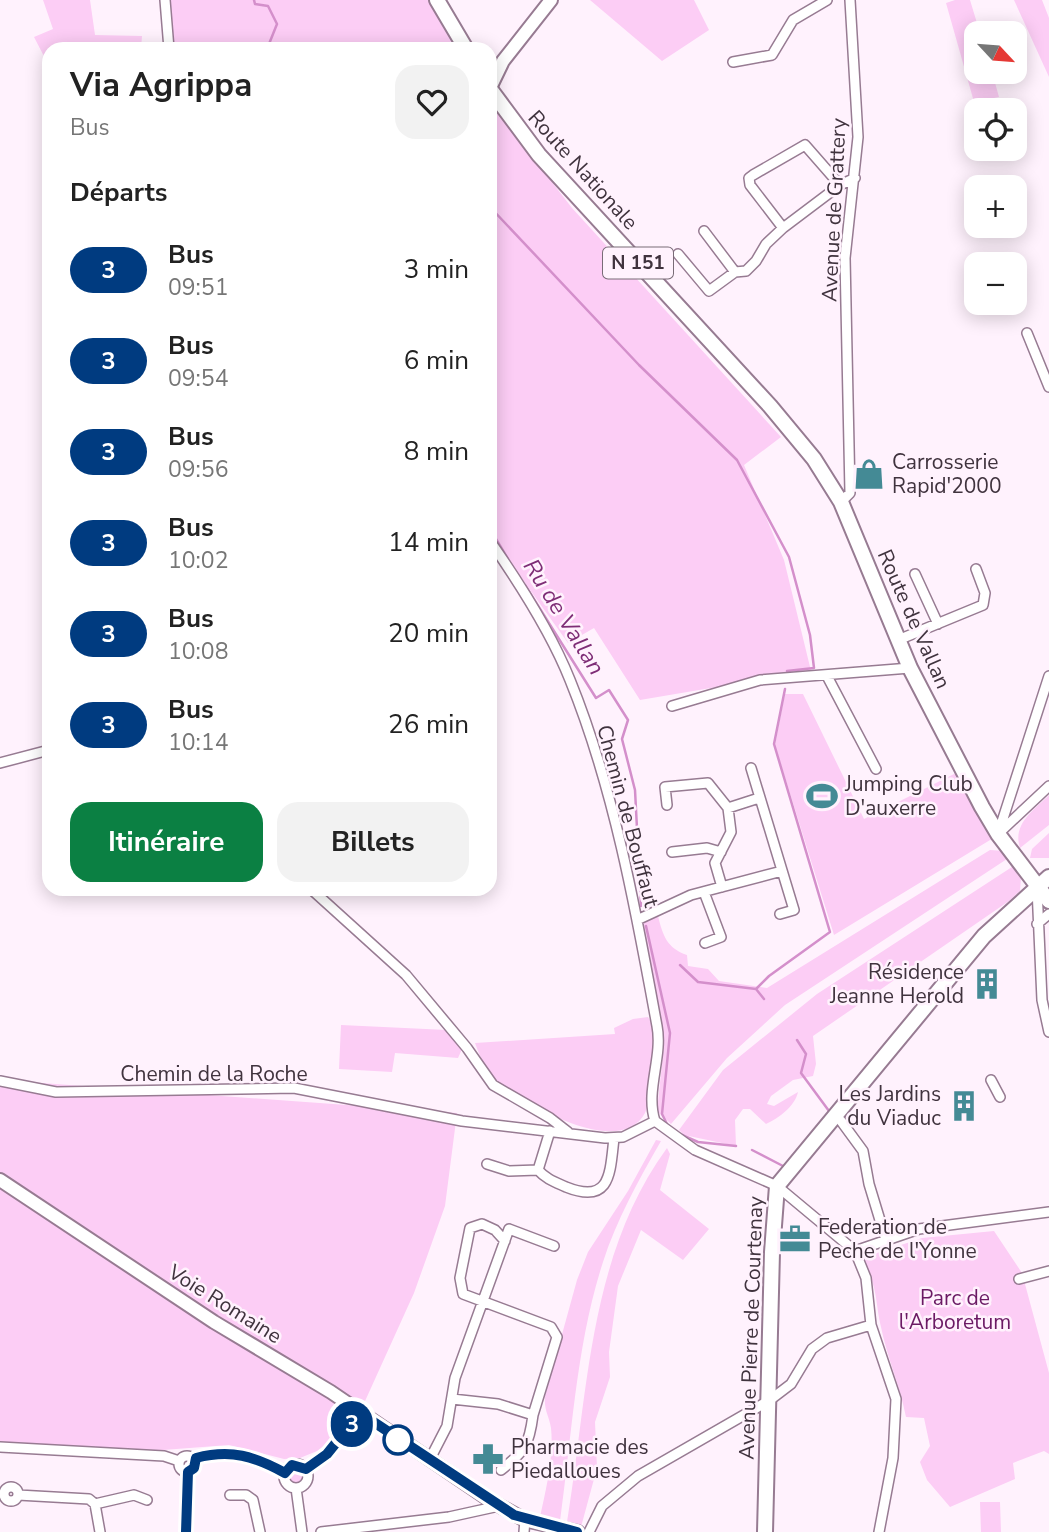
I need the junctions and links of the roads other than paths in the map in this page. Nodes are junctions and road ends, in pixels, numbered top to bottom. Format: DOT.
graph roads {
  1 [pos="165,0"];
  2 [pos="437,0"];
  3 [pos="551,0"];
  4 [pos="827,0"];
  5 [pos="850,0"];
  6 [pos="168,42"];
  7 [pos="462,42"];
  8 [pos="515,44"];
  9 [pos="497,56"];
  10 [pos="733,62"];
  11 [pos="497,71"];
  12 [pos="497,98"];
  13 [pos="855,178"];
  14 [pos="840,185"];
  15 [pos="783,228"];
  16 [pos="704,231"];
  17 [pos="678,254"];
  18 [pos="735,272"];
  19 [pos="1027,333"];
  20 [pos="1049,367"];
  21 [pos="1047,382"];
  22 [pos="791,431"];
  23 [pos="841,502"];
  24 [pos="497,552"];
  25 [pos="976,569"];
  26 [pos="915,574"];
  27 [pos="938,624"];
  28 [pos="898,640"];
  29 [pos="910,667"];
  30 [pos="827,676"];
  31 [pos="1049,676"];
  32 [pos="672,706"];
  33 [pos="42,752"];
  34 [pos="0,763"];
  35 [pos="751,768"];
  36 [pos="876,769"];
  37 [pos="1049,786"];
  38 [pos="759,798"];
  39 [pos="667,805"];
  40 [pos="727,808"];
  41 [pos="996,830"];
  42 [pos="672,852"];
  43 [pos="721,852"];
  44 [pos="782,871"];
  45 [pos="1027,872"];
  46 [pos="1049,877"];
  47 [pos="722,887"];
  48 [pos="1037,888"];
  49 [pos="704,892"];
  50 [pos="319,896"];
  51 [pos="1023,900"];
  52 [pos="1049,901"];
  53 [pos="780,914"];
  54 [pos="1049,914"];
  55 [pos="643,917"];
  56 [pos="1037,924"];
  57 [pos="705,943"];
  58 [pos="1049,1032"];
  59 [pos="990,1080"];
  60 [pos="0,1081"];
  61 [pos="1000,1097"];
  62 [pos="655,1121"];
  63 [pos="841,1121"];
  64 [pos="550,1131"];
  65 [pos="569,1133"];
  66 [pos="614,1138"];
  67 [pos="487,1164"];
  68 [pos="538,1170"];
  69 [pos="0,1180"];
  70 [pos="777,1186"];
  71 [pos="1049,1212"];
  72 [pos="886,1240"];
  73 [pos="505,1241"];
  74 [pos="554,1246"];
  75 [pos="856,1251"];
  76 [pos="1049,1272"];
  77 [pos="1019,1279"];
  78 [pos="483,1302"];
  79 [pos="871,1325"];
  80 [pos="452,1399"];
  81 [pos="770,1400"];
  82 [pos="360,1413"];
  83 [pos="533,1415"];
  84 [pos="0,1447"];
  85 [pos="194,1460"];
  86 [pos="180,1461"];
  87 [pos="429,1461"];
  88 [pos="306,1469"];
  89 [pos="501,1470"];
  90 [pos="188,1472"];
  91 [pos="285,1473"];
  92 [pos="296,1488"];
  93 [pos="18,1495"];
  94 [pos="230,1495"];
  95 [pos="147,1500"];
  96 [pos="95,1504"];
  97 [pos="499,1506"];
  98 [pos="525,1526"];
  99 [pos="259,1531"];
  100 [pos="100,1532"];
  101 [pos="186,1532"];
  102 [pos="302,1532"];
  103 [pos="321,1532"];
  104 [pos="576,1532"];
  105 [pos="589,1532"];
  106 [pos="765,1532"];
  107 [pos="879,1532"];
  1 -- 6 [label="street"];
  2 -- 7 [label="main road"];
  3 -- 8 [label="main road"];
  4 -- 10 [label="street"];
  5 -- 13 [label="street, Avenue de Grattery"];
  8 -- 9 [label="main road"];
  8 -- 11 [label="main road"];
  12 -- 22 [label="main road, Route Nationale / N 151"];
  13 -- 14 [label="street"];
  13 -- 23 [label="street, Avenue de Grattery"];
  14 -- 15 [label="street"];
  14 -- 15 [label="street"];
  15 -- 18 [label="street"];
  16 -- 18 [label="street"];
  17 -- 18 [label="street"];
  19 -- 21 [label="street"];
  20 -- 21 [label="street"];
  22 -- 23 [label="main road, Route de Vallan / N 151"];
  23 -- 28 [label="main road, Route de Vallan / N 151"];
  24 -- 55 [label="street, Chemin de Bouffaut"];
  25 -- 27 [label="street"];
  26 -- 27 [label="street"];
  27 -- 28 [label="street"];
  28 -- 29 [label="main road, Route de Vallan / N 151"];
  29 -- 30 [label="street"];
  29 -- 41 [label="main road, Route de Vallan / N 151"];
  30 -- 32 [label="street"];
  30 -- 36 [label="street"];
  31 -- 41 [label="street"];
  33 -- 34 [label="street"];
  35 -- 38 [label="street"];
  37 -- 41 [label="street"];
  38 -- 40 [label="street"];
  38 -- 44 [label="street"];
  39 -- 40 [label="street"];
  40 -- 43 [label="street"];
  41 -- 45 [label="main road, N 151"];
  42 -- 43 [label="street"];
  43 -- 47 [label="street"];
  44 -- 47 [label="street"];
  44 -- 53 [label="street"];
  45 -- 48 [label="main road, N 151"];
  45 -- 51 [label="main road"];
  46 -- 48 [label="main road, Avenue Pierre de Courtenay"];
  47 -- 49 [label="street"];
  48 -- 51 [label="main road, Avenue Pierre de Courtenay"];
  48 -- 52 [label="main road, N 151"];
  48 -- 56 [label="street"];
  49 -- 55 [label="street"];
  49 -- 57 [label="street"];
  50 -- 65 [label="street"];
  51 -- 70 [label="main road, Avenue Pierre de Courtenay"];
  54 -- 56 [label="street"];
  55 -- 62 [label="street, Chemin de Bouffaut"];
  56 -- 58 [label="street"];
  59 -- 61 [label="street"];
  60 -- 64 [label="street, Chemin de la Roche"];
  62 -- 66 [label="street, Chemin de la Roche"];
  62 -- 70 [label="street"];
  63 -- 72 [label="street"];
  64 -- 65 [label="street, Chemin de la Roche"];
  64 -- 68 [label="street"];
  65 -- 66 [label="street, Chemin de la Roche"];
  66 -- 68 [label="street"];
  67 -- 68 [label="street"];
  69 -- 82 [label="main road, Voie Romaine"];
  70 -- 75 [label="street"];
  70 -- 81 [label="main road, Avenue Pierre de Courtenay"];
  71 -- 72 [label="street"];
  72 -- 75 [label="street"];
  73 -- 74 [label="street"];
  73 -- 78 [label="street"];
  73 -- 78 [label="street"];
  75 -- 79 [label="street"];
  76 -- 77 [label="street"];
  78 -- 80 [label="street"];
  78 -- 83 [label="street"];
  79 -- 81 [label="street"];
  79 -- 107 [label="street"];
  80 -- 83 [label="street"];
  80 -- 87 [label="street"];
  81 -- 105 [label="street"];
  81 -- 106 [label="main road, Avenue Pierre de Courtenay"];
  82 -- 87 [label="main road, Voie Romaine"];
  82 -- 88 [label="street"];
  83 -- 89 [label="street"];
  84 -- 86 [label="street"];
  85 -- 86 [label="street"];
  85 -- 90 [label="street"];
  85 -- 91 [label="street"];
  86 -- 90 [label="street"];
  87 -- 97 [label="main road, Voie Romaine"];
  88 -- 91 [label="street"];
  88 -- 92 [label="street"];
  90 -- 101 [label="street"];
  91 -- 92 [label="street"];
  92 -- 102 [label="street"];
  93 -- 96 [label="street"];
  94 -- 99 [label="street"];
  95 -- 96 [label="street"];
  96 -- 100 [label="street"];
  97 -- 98 [label="main road, Voie Romaine"];
  97 -- 103 [label="street"];
  98 -- 104 [label="main road, Voie Romaine"];
}
